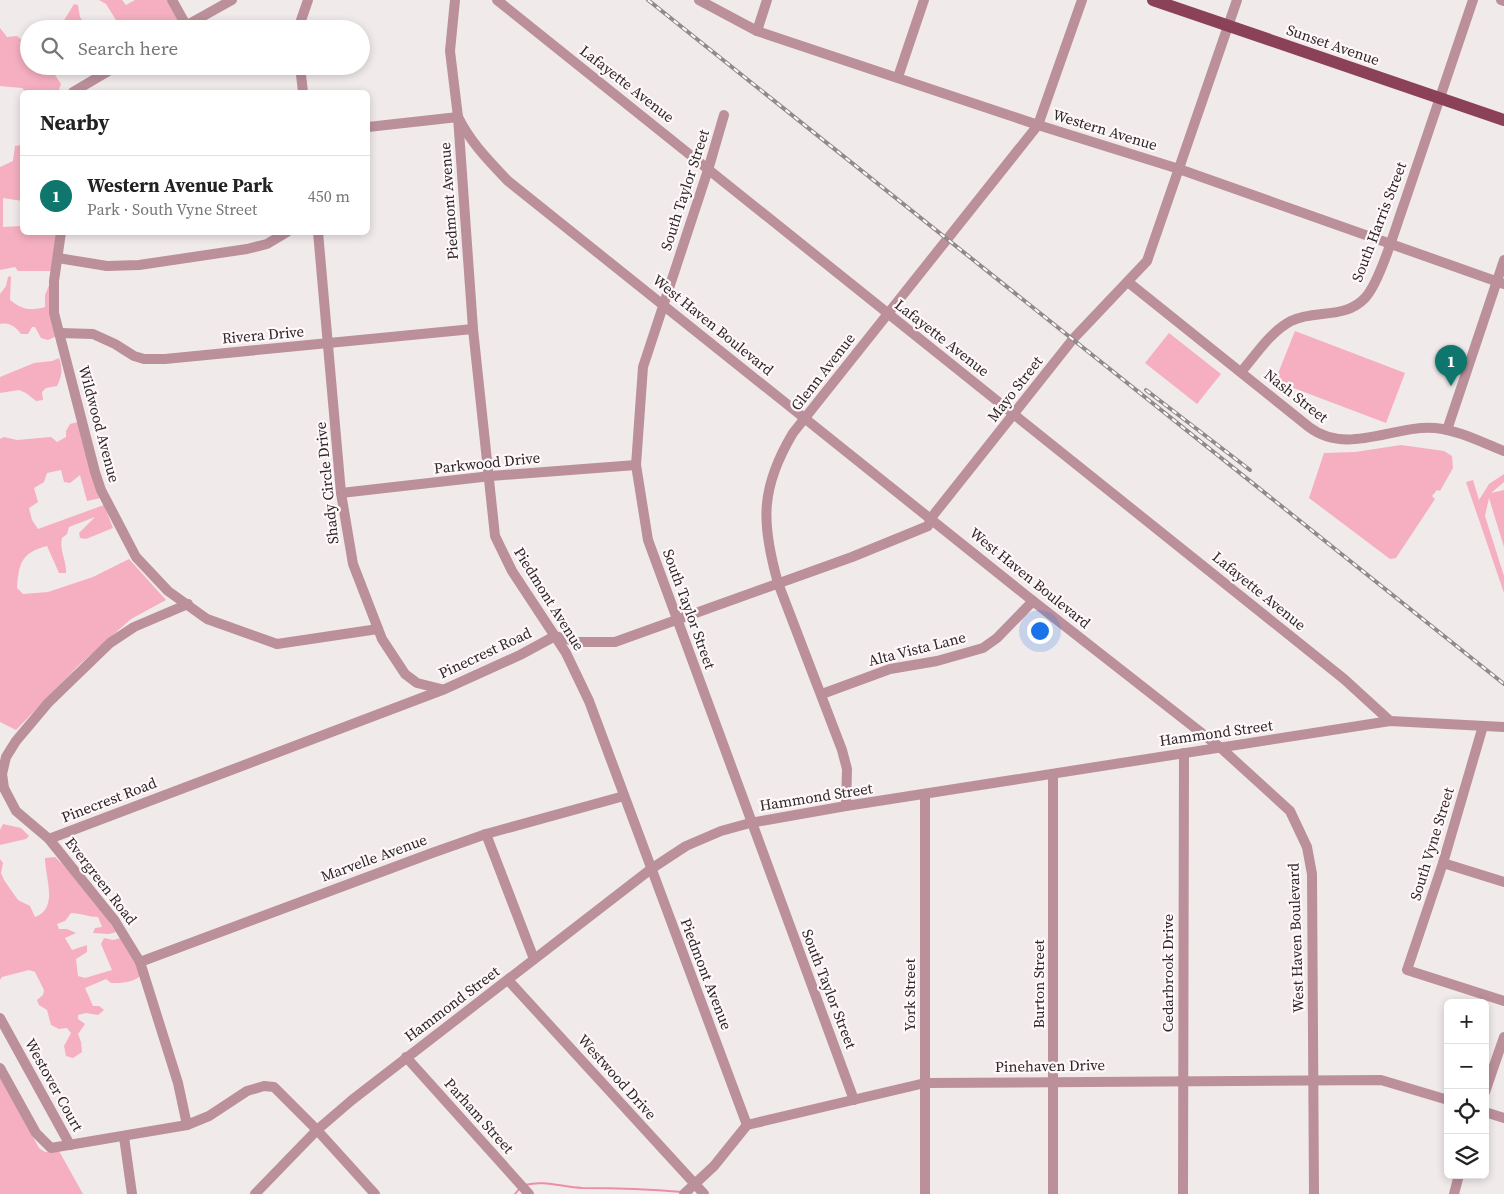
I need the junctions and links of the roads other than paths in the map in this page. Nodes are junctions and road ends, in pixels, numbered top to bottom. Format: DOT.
graph roads {
  1 [pos="172,0"];
  2 [pos="232,0"];
  3 [pos="308,0"];
  4 [pos="455,0"];
  5 [pos="497,0"];
  6 [pos="699,0"];
  7 [pos="767,0"];
  8 [pos="924,0"];
  9 [pos="1082,0"];
  10 [pos="1152,0"];
  11 [pos="1237,0"];
  12 [pos="1473,0"];
  13 [pos="180,20"];
  14 [pos="196,20"];
  15 [pos="301,20"];
  16 [pos="1228,26"];
  17 [pos="756,31"];
  18 [pos="101,75"];
  19 [pos="301,75"];
  20 [pos="898,77"];
  21 [pos="75,90"];
  22 [pos="303,90"];
  23 [pos="1440,98"];
  24 [pos="724,115"];
  25 [pos="458,117"];
  26 [pos="1504,120"];
  27 [pos="1038,125"];
  28 [pos="370,127"];
  29 [pos="1179,169"];
  30 [pos="708,170"];
  31 [pos="60,235"];
  32 [pos="282,235"];
  33 [pos="318,235"];
  34 [pos="1390,243"];
  35 [pos="58,258"];
  36 [pos="1504,260"];
  37 [pos="1128,282"];
  38 [pos="1500,282"];
  39 [pos="663,304"];
  40 [pos="888,314"];
  41 [pos="474,329"];
  42 [pos="60,333"];
  43 [pos="328,344"];
  44 [pos="1242,372"];
  45 [pos="1015,414"];
  46 [pos="805,418"];
  47 [pos="1447,430"];
  48 [pos="1504,451"];
  49 [pos="636,465"];
  50 [pos="491,476"];
  51 [pos="341,493"];
  52 [pos="931,518"];
  53 [pos="778,583"];
  54 [pos="1033,601"];
  55 [pos="188,604"];
  56 [pos="677,621"];
  57 [pos="378,629"];
  58 [pos="555,636"];
  59 [pos="445,689"];
  60 [pos="822,694"];
  61 [pos="1390,721"];
  62 [pos="1483,726"];
  63 [pos="1504,727"];
  64 [pos="1222,748"];
  65 [pos="1184,753"];
  66 [pos="1053,774"];
  67 [pos="924,795"];
  68 [pos="624,796"];
  69 [pos="846,806"];
  70 [pos="750,823"];
  71 [pos="486,834"];
  72 [pos="49,840"];
  73 [pos="1443,863"];
  74 [pos="651,869"];
  75 [pos="1504,882"];
  76 [pos="534,959"];
  77 [pos="140,962"];
  78 [pos="508,980"];
  79 [pos="1504,1001"];
  80 [pos="0,1018"];
  81 [pos="1504,1037"];
  82 [pos="406,1057"];
  83 [pos="0,1068"];
  84 [pos="1054,1080"];
  85 [pos="1183,1080"];
  86 [pos="1313,1080"];
  87 [pos="925,1083"];
  88 [pos="1486,1089"];
  89 [pos="1444,1099"];
  90 [pos="854,1100"];
  91 [pos="1489,1113"];
  92 [pos="1504,1118"];
  93 [pos="187,1125"];
  94 [pos="747,1125"];
  95 [pos="317,1130"];
  96 [pos="124,1137"];
  97 [pos="70,1145"];
  98 [pos="1458,1179"];
  99 [pos="695,1185"];
  100 [pos="132,1194"];
  101 [pos="255,1194"];
  102 [pos="375,1194"];
  103 [pos="529,1194"];
  104 [pos="684,1194"];
  105 [pos="704,1194"];
  106 [pos="925,1194"];
  107 [pos="1053,1194"];
  108 [pos="1183,1194"];
  109 [pos="1314,1194"];
  110 [pos="1454,1194"];
  1 -- 13 [label="street"];
  2 -- 14 [label="street"];
  3 -- 15 [label="street"];
  4 -- 25 [label="street, Piedmont Avenue"];
  5 -- 30 [label="street, Lafayette Avenue"];
  6 -- 17 [label="street, Western Avenue"];
  7 -- 17 [label="street"];
  8 -- 20 [label="street"];
  9 -- 27 [label="street, Glenn Avenue"];
  10 -- 16 [label="main road, Sunset Avenue"];
  11 -- 16 [label="street"];
  12 -- 23 [label="street, South Harris Street"];
  16 -- 23 [label="main road, Sunset Avenue"];
  16 -- 29 [label="street, Mayo Street"];
  17 -- 20 [label="street, Western Avenue"];
  18 -- 21 [label="street"];
  19 -- 22 [label="street"];
  20 -- 27 [label="street, Western Avenue"];
  23 -- 26 [label="main road, Sunset Avenue"];
  23 -- 34 [label="street, South Harris Street"];
  24 -- 30 [label="street, South Taylor Street"];
  25 -- 28 [label="street"];
  25 -- 39 [label="street, West Haven Boulevard"];
  25 -- 41 [label="street, Piedmont Avenue"];
  27 -- 29 [label="street, Western Avenue"];
  27 -- 40 [label="street, Glenn Avenue"];
  29 -- 34 [label="street, Western Avenue"];
  29 -- 37 [label="street, Mayo Street"];
  30 -- 39 [label="street, South Taylor Street"];
  30 -- 40 [label="street, Lafayette Avenue"];
  31 -- 35 [label="street, Wildwood Avenue"];
  32 -- 35 [label="street"];
  33 -- 43 [label="street, Shady Circle Drive"];
  34 -- 38 [label="street, Western Avenue"];
  34 -- 44 [label="street, South Harris Street"];
  35 -- 42 [label="street, Wildwood Avenue"];
  36 -- 38 [label="street"];
  37 -- 44 [label="street, Nash Street"];
  37 -- 45 [label="street, Mayo Street"];
  38 -- 47 [label="street"];
  39 -- 46 [label="street, West Haven Boulevard"];
  39 -- 49 [label="street, South Taylor Street"];
  40 -- 45 [label="street, Lafayette Avenue"];
  40 -- 46 [label="street, Glenn Avenue"];
  41 -- 43 [label="street, Rivera Drive"];
  41 -- 50 [label="street, Piedmont Avenue"];
  42 -- 43 [label="street, Rivera Drive"];
  42 -- 55 [label="street, Wildwood Avenue"];
  43 -- 51 [label="street, Shady Circle Drive"];
  44 -- 47 [label="street, Nash Street"];
  45 -- 52 [label="street, Mayo Street"];
  45 -- 61 [label="street, Lafayette Avenue"];
  46 -- 52 [label="street, West Haven Boulevard"];
  46 -- 53 [label="street, Glenn Avenue"];
  47 -- 48 [label="street, Nash Street"];
  49 -- 50 [label="street, Parkwood Drive"];
  49 -- 56 [label="street, South Taylor Street"];
  50 -- 51 [label="street, Parkwood Drive"];
  50 -- 58 [label="street, Piedmont Avenue"];
  51 -- 57 [label="street, Shady Circle Drive"];
  52 -- 53 [label="street, Pinecrest Road"];
  52 -- 54 [label="street, West Haven Boulevard"];
  53 -- 56 [label="street, Pinecrest Road"];
  53 -- 60 [label="street, Glenn Avenue"];
  54 -- 60 [label="street, Alta Vista Lane"];
  54 -- 64 [label="street, West Haven Boulevard"];
  55 -- 57 [label="street, Wildwood Avenue"];
  55 -- 72 [label="street, Evergreen Road"];
  56 -- 58 [label="street, Pinecrest Road"];
  56 -- 70 [label="street, South Taylor Street"];
  57 -- 59 [label="street, Shady Circle Drive"];
  58 -- 59 [label="street, Pinecrest Road"];
  58 -- 68 [label="street, Piedmont Avenue"];
  59 -- 72 [label="street, Pinecrest Road"];
  60 -- 69 [label="street, Glenn Avenue"];
  61 -- 62 [label="street, Hammond Street"];
  61 -- 64 [label="street, Hammond Street"];
  62 -- 63 [label="street, Hammond Street"];
  62 -- 73 [label="street, South Vyne Street"];
  64 -- 65 [label="street, Hammond Street"];
  64 -- 86 [label="street, West Haven Boulevard"];
  65 -- 66 [label="street, Hammond Street"];
  65 -- 85 [label="street, Cedarbrook Drive"];
  66 -- 67 [label="street, Hammond Street"];
  66 -- 84 [label="street, Burton Street"];
  67 -- 69 [label="street, Hammond Street"];
  67 -- 87 [label="street, York Street"];
  68 -- 71 [label="street, Marvelle Avenue"];
  68 -- 74 [label="street, Piedmont Avenue"];
  69 -- 70 [label="street, Hammond Street"];
  70 -- 74 [label="street, Hammond Street"];
  70 -- 90 [label="street, South Taylor Street"];
  71 -- 76 [label="street"];
  71 -- 77 [label="street, Marvelle Avenue"];
  72 -- 77 [label="street, Evergreen Road"];
  73 -- 75 [label="street"];
  73 -- 79 [label="street, South Vyne Street"];
  74 -- 76 [label="street, Hammond Street"];
  74 -- 94 [label="street, Piedmont Avenue"];
  76 -- 78 [label="street, Hammond Street"];
  77 -- 93 [label="street, Evergreen Road"];
  78 -- 82 [label="street, Hammond Street"];
  78 -- 99 [label="street, Westwood Drive"];
  80 -- 97 [label="street, Westover Court"];
  81 -- 88 [label="street"];
  82 -- 95 [label="street, Hammond Street"];
  82 -- 103 [label="street, Parham Street"];
  83 -- 97 [label="street, Westover Court"];
  84 -- 85 [label="street, Pinehaven Drive"];
  84 -- 87 [label="street, Pinehaven Drive"];
  84 -- 107 [label="street, Burton Street"];
  85 -- 86 [label="street, Pinehaven Drive"];
  85 -- 108 [label="street, Cedarbrook Drive"];
  86 -- 89 [label="street, Pinehaven Drive"];
  86 -- 109 [label="street, West Haven Boulevard"];
  87 -- 90 [label="street, Pinehaven Drive"];
  87 -- 106 [label="street, York Street"];
  90 -- 94 [label="street, Pinehaven Drive"];
  91 -- 92 [label="street"];
  93 -- 95 [label="street"];
  93 -- 96 [label="street"];
  94 -- 99 [label="street"];
  95 -- 101 [label="street, Hammond Street"];
  95 -- 102 [label="street"];
  96 -- 97 [label="street"];
  96 -- 100 [label="street"];
  98 -- 110 [label="street"];
  99 -- 104 [label="street"];
  99 -- 105 [label="street, Westwood Drive"];
}
